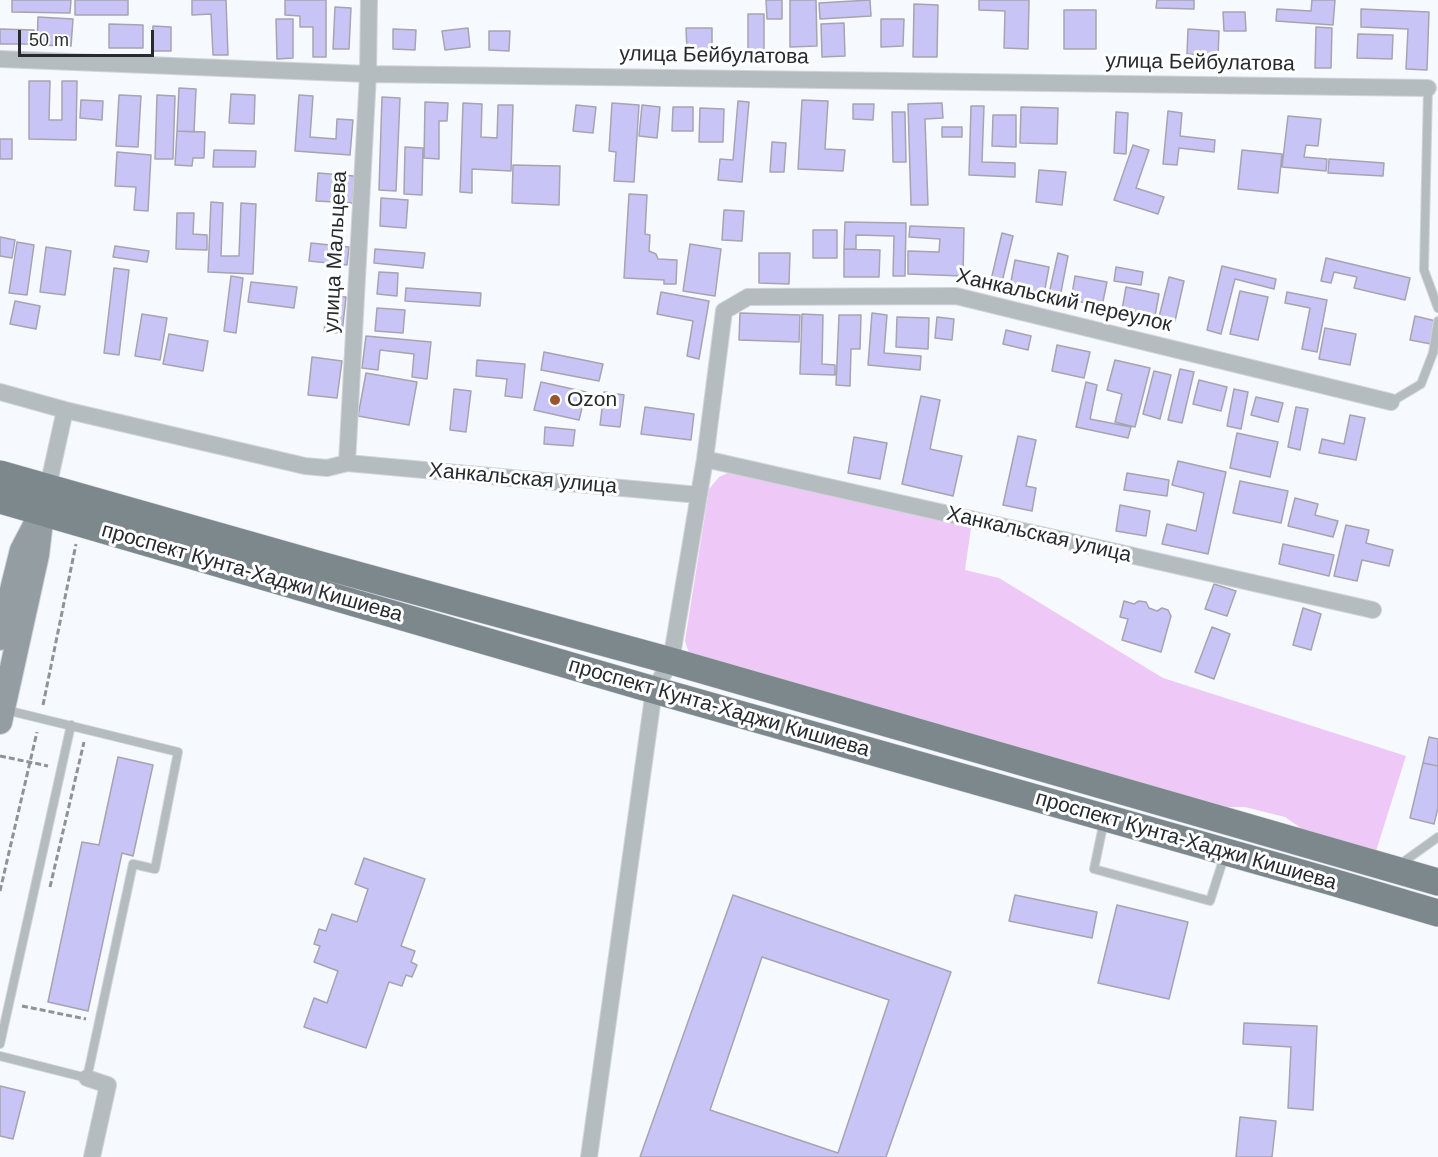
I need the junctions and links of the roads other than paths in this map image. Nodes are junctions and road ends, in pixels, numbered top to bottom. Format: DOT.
graph roads {
  1 [pos="369,0"];
  2 [pos="0,59"];
  3 [pos="368,75"];
  4 [pos="1428,88"];
  5 [pos="1438,308"];
  6 [pos="1438,321"];
  7 [pos="0,392"];
  8 [pos="1391,402"];
  9 [pos="65,410"];
  10 [pos="705,459"];
  11 [pos="347,463"];
  12 [pos="0,474"];
  13 [pos="699,495"];
  14 [pos="45,499"];
  15 [pos="0,500"];
  16 [pos="1373,610"];
  17 [pos="0,638"];
  18 [pos="671,661"];
  19 [pos="6,665"];
  20 [pos="654,690"];
  21 [pos="1,714"];
  22 [pos="71,725"];
  23 [pos="1105,818"];
  24 [pos="1438,837"];
  25 [pos="1225,852"];
  26 [pos="1394,869"];
  27 [pos="1438,882"];
  28 [pos="1438,914"];
  29 [pos="0,1044"];
  30 [pos="0,1056"];
  31 [pos="87,1078"];
  32 [pos="92,1157"];
  33 [pos="589,1157"];
  1 -- 3 [label="street, улица Мальцева"];
  2 -- 3 [label="street, улица Бейбулатова"];
  3 -- 4 [label="street, улица Бейбулатова"];
  3 -- 11 [label="street, улица Мальцева"];
  4 -- 5 [label="lane"];
  6 -- 8 [label="lane"];
  7 -- 9 [label="street"];
  8 -- 10 [label="street, Ханкальский переулок"];
  9 -- 11 [label="street"];
  9 -- 14 [label="street"];
  10 -- 13 [label="street"];
  10 -- 16 [label="street, Ханкальская улица"];
  11 -- 13 [label="street, Ханкальская улица"];
  12 -- 14 [label="main road, проспект Кунта-Хаджи Кишиева"];
  13 -- 18 [label="street"];
  14 -- 15 [label="main road, проспект Кунта-Хаджи Кишиева"];
  14 -- 17 [label="street"];
  14 -- 18 [label="main road, проспект Кунта-Хаджи Кишиева"];
  14 -- 19 [label="street"];
  14 -- 20 [label="main road, проспект Кунта-Хаджи Кишиева"];
  18 -- 20 [label="street"];
  18 -- 26 [label="main road, проспект Кунта-Хаджи Кишиева"];
  19 -- 21 [label="street"];
  20 -- 23 [label="main road, проспект Кунта-Хаджи Кишиева"];
  20 -- 33 [label="street"];
  21 -- 22 [label="lane"];
  22 -- 29 [label="lane"];
  22 -- 31 [label="lane"];
  23 -- 25 [label="main road, проспект Кунта-Хаджи Кишиева"];
  23 -- 25 [label="lane"];
  24 -- 26 [label="lane"];
  25 -- 28 [label="main road, проспект Кунта-Хаджи Кишиева"];
  26 -- 27 [label="main road, проспект Кунта-Хаджи Кишиева"];
  30 -- 31 [label="lane"];
  31 -- 32 [label="street"];
}
